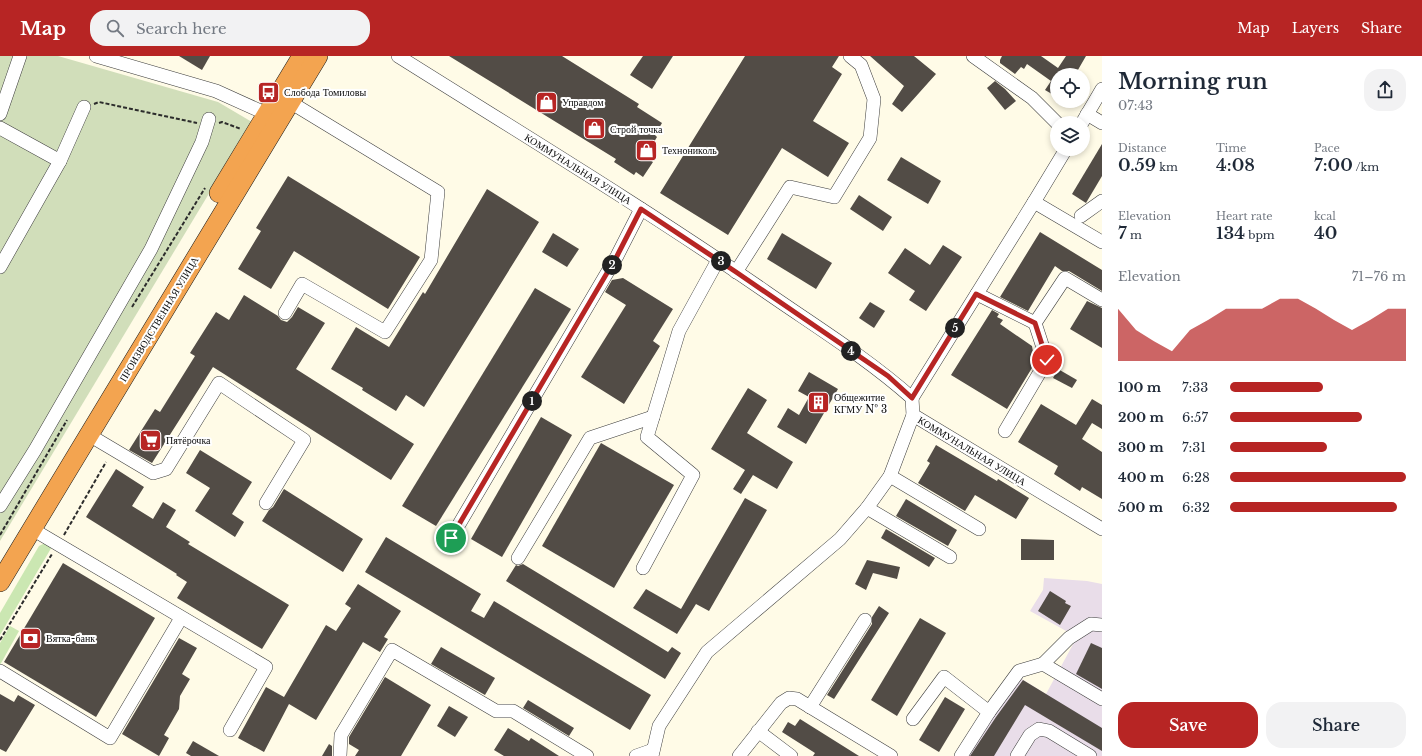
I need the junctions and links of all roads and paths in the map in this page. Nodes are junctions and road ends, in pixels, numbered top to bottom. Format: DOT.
graph roads {
  1 [pos="20,56"];
  2 [pos="96,56"];
  3 [pos="302,56"];
  4 [pos="318,56"];
  5 [pos="398,56"];
  6 [pos="850,56"];
  7 [pos="973,56"];
  8 [pos="1102,89"];
  9 [pos="290,102"];
  10 [pos="84,107"];
  11 [pos="259,111"];
  12 [pos="0,114"];
  13 [pos="1050,116"];
  14 [pos="1085,116"];
  15 [pos="1090,120"];
  16 [pos="209,122"];
  17 [pos="1102,123"];
  18 [pos="0,128"];
  19 [pos="241,129"];
  20 [pos="239,132"];
  21 [pos="1062,156"];
  22 [pos="60,161"];
  23 [pos="206,187"];
  24 [pos="1102,201"];
  25 [pos="1034,202"];
  26 [pos="641,209"];
  27 [pos="1081,216"];
  28 [pos="1102,242"];
  29 [pos="718,260"];
  30 [pos="0,267"];
  31 [pos="736,272"];
  32 [pos="976,294"];
  33 [pos="1102,300"];
  34 [pos="129,312"];
  35 [pos="285,313"];
  36 [pos="1035,323"];
  37 [pos="912,398"];
  38 [pos="69,414"];
  39 [pos="913,415"];
  40 [pos="653,417"];
  41 [pos="1005,431"];
  42 [pos="88,435"];
  43 [pos="106,462"];
  44 [pos="890,476"];
  45 [pos="266,502"];
  46 [pos="0,506"];
  47 [pos="868,508"];
  48 [pos="979,529"];
  49 [pos="1102,529"];
  50 [pos="32,530"];
  51 [pos="0,535"];
  52 [pos="451,538"];
  53 [pos="58,545"];
  54 [pos="950,557"];
  55 [pos="518,558"];
  56 [pos="0,559"];
  57 [pos="642,568"];
  58 [pos="0,582"];
  59 [pos="181,618"];
  60 [pos="865,620"];
  61 [pos="1102,625"];
  62 [pos="0,640"];
  63 [pos="1043,664"];
  64 [pos="0,671"];
  65 [pos="1102,700"];
  66 [pos="810,707"];
  67 [pos="989,712"];
  68 [pos="913,718"];
  69 [pos="230,730"];
  70 [pos="758,731"];
  71 [pos="652,753"];
  72 [pos="1021,755"];
  73 [pos="340,756"];
  74 [pos="587,756"];
  75 [pos="636,756"];
  76 [pos="739,756"];
  77 [pos="791,756"];
  78 [pos="891,756"];
  79 [pos="961,756"];
  80 [pos="1090,756"];
  1 -- 12 [label="street"];
  2 -- 11 [label="street"];
  3 -- 11 [label="highway, ПРОИЗВОДСТВЕННАЯ УЛИЦА"];
  4 -- 9 [label="highway, ПРОИЗВОДСТВЕННАЯ УЛИЦА"];
  5 -- 26 [label="street, КОММУНАЛЬНАЯ УЛИЦА"];
  6 -- 31 [label="street"];
  7 -- 13 [label="street"];
  8 -- 14 [label="street"];
  9 -- 35 [label="street"];
  9 -- 42 [label="highway, ПРОИЗВОДСТВЕННАЯ УЛИЦА"];
  10 -- 16 [label="path"];
  10 -- 22 [label="street"];
  11 -- 19 [label="path"];
  11 -- 56 [label="highway, ПРОИЗВОДСТВЕННАЯ УЛИЦА"];
  15 -- 17 [label="street"];
  16 -- 19 [label="path"];
  16 -- 46 [label="street"];
  18 -- 22 [label="street"];
  19 -- 20 [label="path"];
  21 -- 25 [label="street"];
  22 -- 30 [label="street"];
  23 -- 34 [label="path"];
  24 -- 27 [label="street"];
  25 -- 28 [label="street"];
  25 -- 32 [label="street"];
  26 -- 29 [label="street, КОММУНАЛЬНАЯ УЛИЦА"];
  26 -- 52 [label="street"];
  29 -- 31 [label="street, КОММУНАЛЬНАЯ УЛИЦА"];
  29 -- 40 [label="street"];
  31 -- 37 [label="street, КОММУНАЛЬНАЯ УЛИЦА"];
  32 -- 36 [label="street"];
  32 -- 37 [label="street"];
  33 -- 36 [label="street"];
  36 -- 41 [label="street"];
  37 -- 39 [label="street, КОММУНАЛЬНАЯ УЛИЦА"];
  38 -- 51 [label="path"];
  39 -- 44 [label="street"];
  39 -- 49 [label="street, КОММУНАЛЬНАЯ УЛИЦА"];
  40 -- 55 [label="street"];
  40 -- 57 [label="street"];
  42 -- 45 [label="street"];
  42 -- 50 [label="highway, ПРОИЗВОДСТВЕННАЯ УЛИЦА"];
  43 -- 53 [label="path"];
  44 -- 47 [label="street"];
  44 -- 48 [label="street"];
  47 -- 54 [label="street"];
  47 -- 71 [label="street"];
  50 -- 53 [label="street"];
  50 -- 58 [label="highway, ПРОИЗВОДСТВЕННАЯ УЛИЦА"];
  53 -- 59 [label="street"];
  53 -- 62 [label="path"];
  59 -- 64 [label="street"];
  59 -- 69 [label="street"];
  60 -- 66 [label="street"];
  61 -- 63 [label="street"];
  63 -- 65 [label="street"];
  63 -- 67 [label="street"];
  66 -- 70 [label="street"];
  66 -- 78 [label="street"];
  67 -- 68 [label="street"];
  67 -- 79 [label="street"];
  70 -- 76 [label="street"];
  70 -- 77 [label="street"];
  71 -- 75 [label="street"];
  72 -- 80 [label="street"];
  73 -- 74 [label="street"];
}
